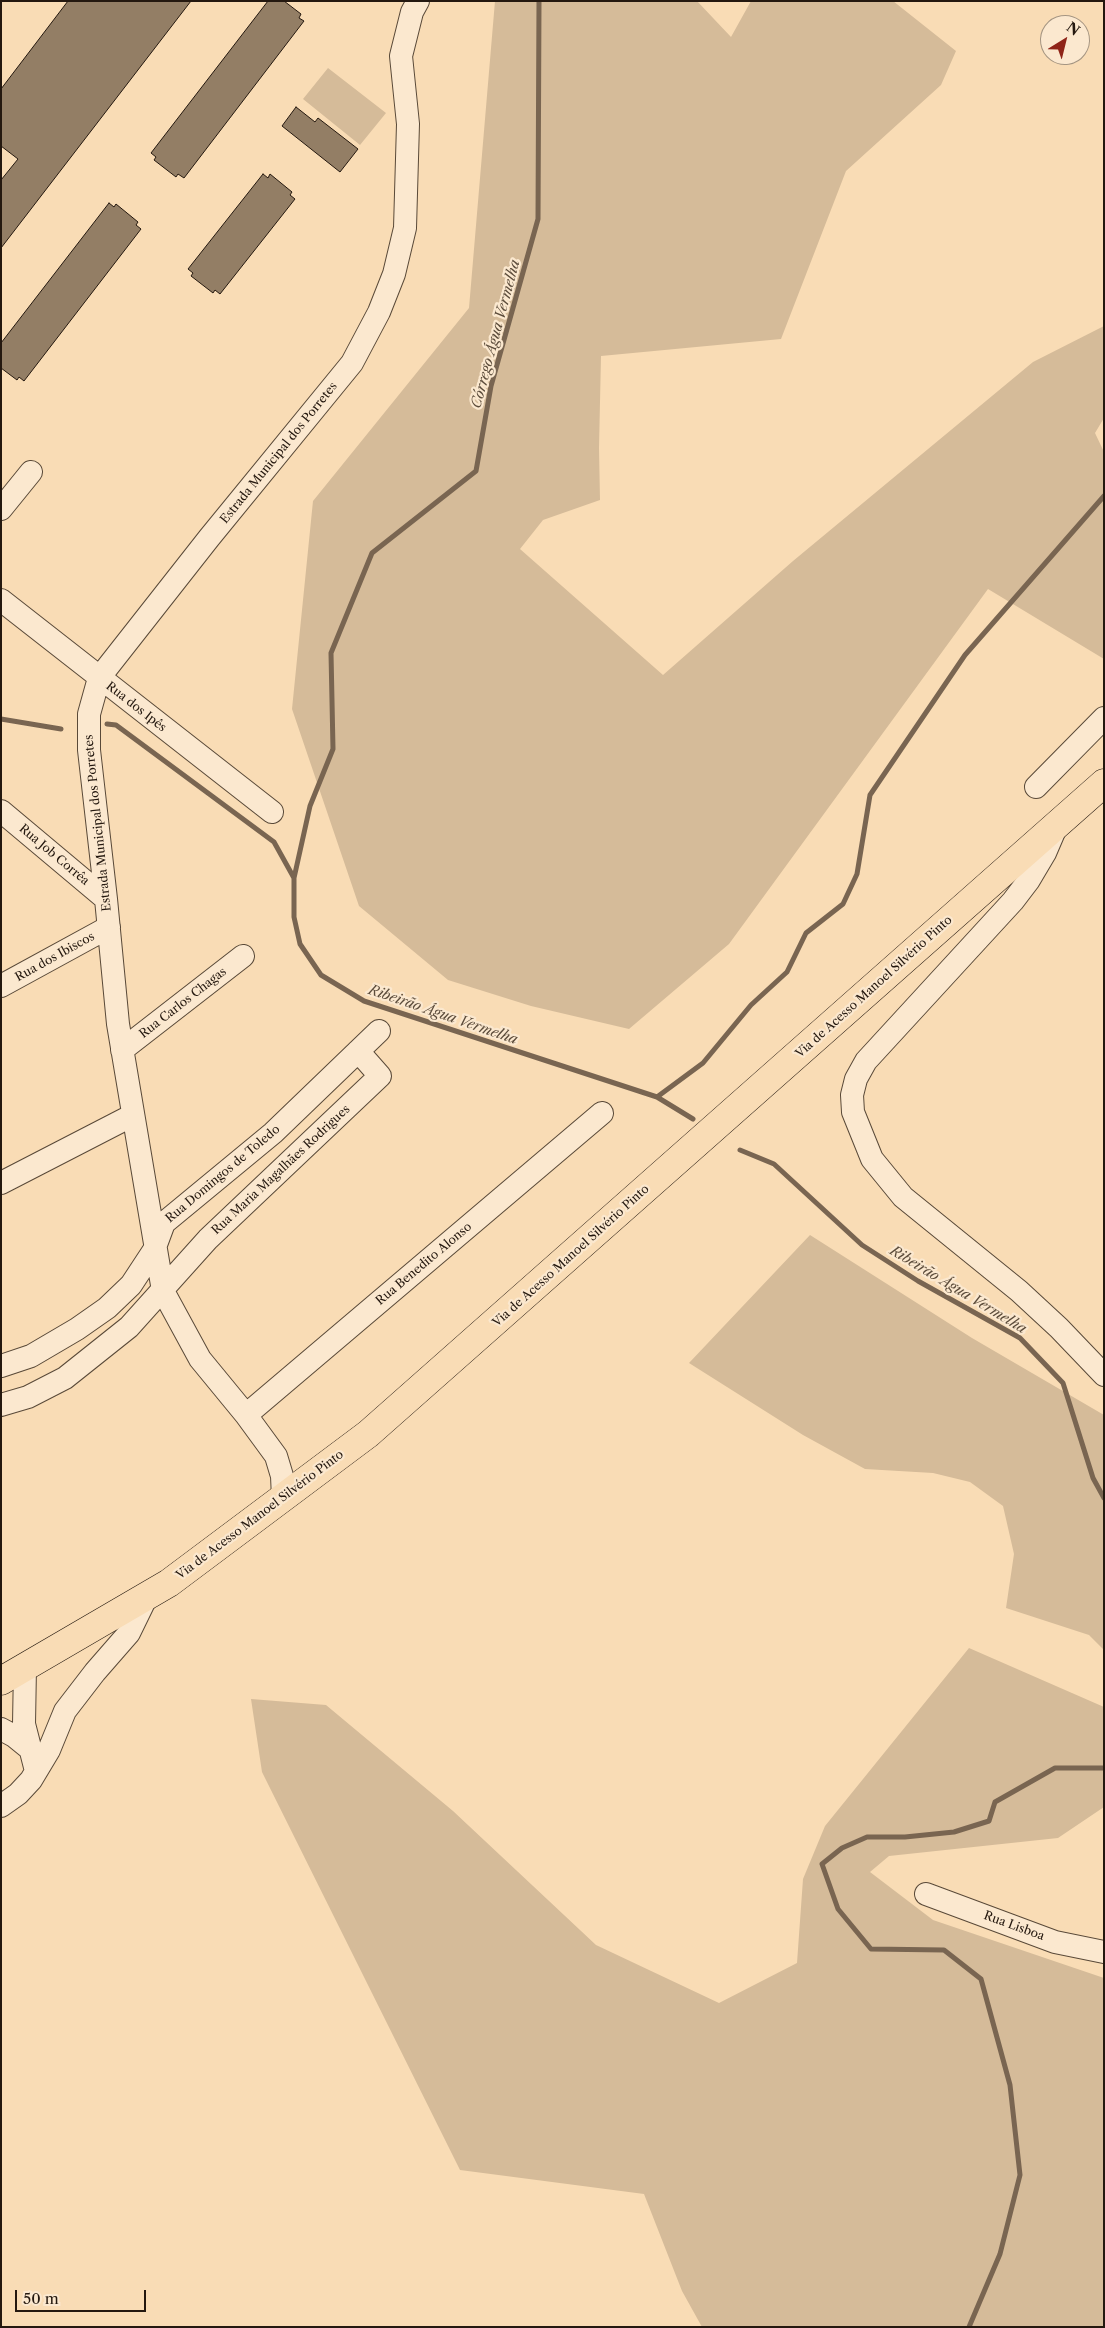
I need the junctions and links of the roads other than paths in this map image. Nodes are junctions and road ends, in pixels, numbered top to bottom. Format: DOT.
graph roads {
  1 [pos="418,1"];
  2 [pos="31,472"];
  3 [pos="1,509"];
  4 [pos="1,600"];
  5 [pos="99,678"];
  6 [pos="1104,718"];
  7 [pos="1104,783"];
  8 [pos="1036,787"];
  9 [pos="1,811"];
  10 [pos="272,812"];
  11 [pos="1058,824"];
  12 [pos="106,899"];
  13 [pos="109,927"];
  14 [pos="243,956"];
  15 [pos="1,986"];
  16 [pos="379,1031"];
  17 [pos="122,1050"];
  18 [pos="358,1051"];
  19 [pos="602,1113"];
  20 [pos="133,1115"];
  21 [pos="1,1184"];
  22 [pos="154,1250"];
  23 [pos="163,1291"];
  24 [pos="30,1356"];
  25 [pos="1,1366"];
  26 [pos="1104,1376"];
  27 [pos="50,1386"];
  28 [pos="1,1405"];
  29 [pos="246,1415"];
  30 [pos="283,1498"];
  31 [pos="148,1594"];
  32 [pos="25,1667"];
  33 [pos="1,1681"];
  34 [pos="1,1729"];
  35 [pos="30,1749"];
  36 [pos="36,1771"];
  37 [pos="1,1806"];
  38 [pos="926,1894"];
  39 [pos="1104,1952"];
  1 -- 5 [label="street, Estrada Municipal dos Porretes"];
  2 -- 3 [label="street"];
  4 -- 5 [label="street, Rua dos Ipês"];
  5 -- 10 [label="street, Rua dos Ipês"];
  5 -- 12 [label="street, Estrada Municipal dos Porretes"];
  6 -- 8 [label="street"];
  7 -- 11 [label="main road, Via de Acesso Manoel Silvério Pinto"];
  9 -- 12 [label="street, Rua Job Corrêa"];
  11 -- 26 [label="street"];
  11 -- 30 [label="main road, Via de Acesso Manoel Silvério Pinto"];
  12 -- 13 [label="street, Estrada Municipal dos Porretes"];
  13 -- 15 [label="street, Rua dos Ibiscos"];
  13 -- 17 [label="street, Estrada Municipal dos Porretes"];
  14 -- 17 [label="street, Rua Carlos Chagas"];
  16 -- 18 [label="street, Rua Domingos de Toledo"];
  17 -- 20 [label="street, Estrada Municipal dos Porretes"];
  18 -- 22 [label="street, Rua Domingos de Toledo"];
  18 -- 23 [label="street, Rua Maria Magalhães Rodrigues"];
  19 -- 29 [label="street, Rua Benedito Alonso"];
  20 -- 21 [label="street"];
  20 -- 22 [label="street, Estrada Municipal dos Porretes"];
  22 -- 23 [label="street, Estrada Municipal dos Porretes"];
  22 -- 24 [label="street, Rua Domingos de Toledo"];
  23 -- 27 [label="street"];
  23 -- 29 [label="street, Estrada Municipal dos Porretes"];
  24 -- 25 [label="street, Rua Domingos de Toledo"];
  24 -- 27 [label="street"];
  27 -- 28 [label="street"];
  29 -- 30 [label="street, Estrada Municipal dos Porretes"];
  30 -- 31 [label="main road, Via de Acesso Manoel Silvério Pinto"];
  31 -- 32 [label="main road, Via de Acesso Manoel Silvério Pinto"];
  31 -- 36 [label="street"];
  32 -- 33 [label="main road, Via de Acesso Manoel Silvério Pinto"];
  32 -- 35 [label="street"];
  34 -- 35 [label="street"];
  35 -- 36 [label="street"];
  36 -- 37 [label="street"];
  38 -- 39 [label="street, Rua Lisboa"];
}
